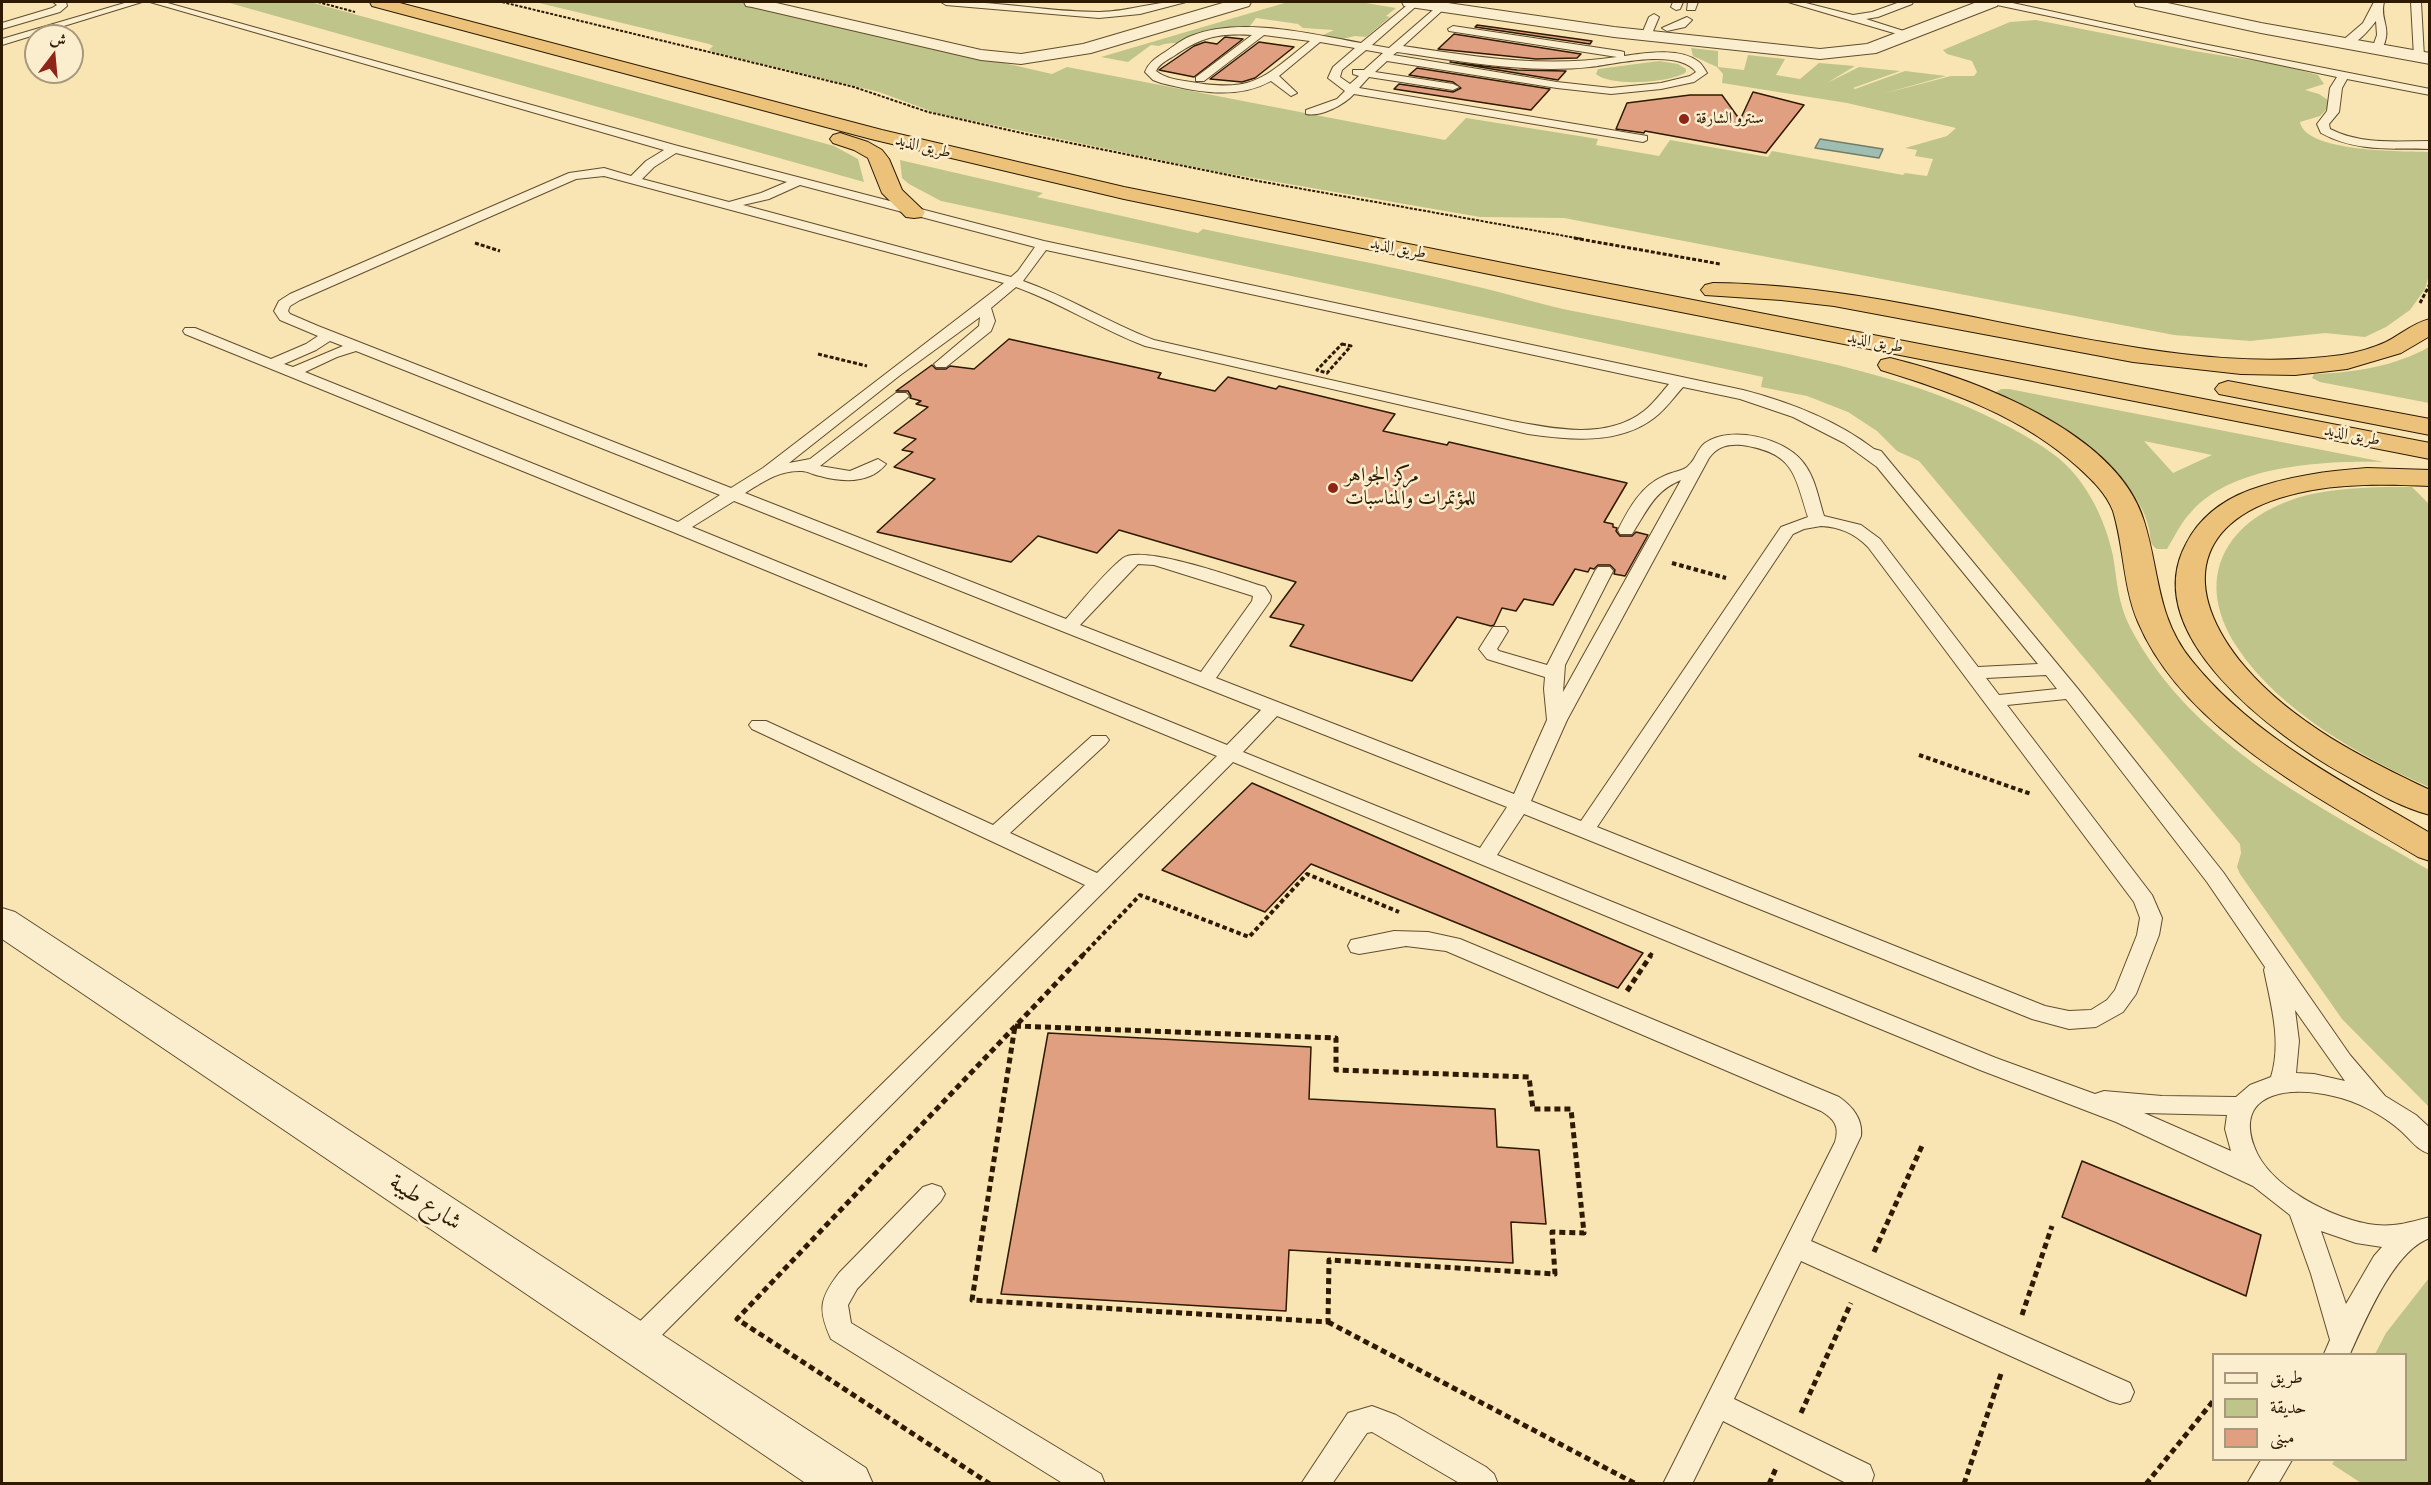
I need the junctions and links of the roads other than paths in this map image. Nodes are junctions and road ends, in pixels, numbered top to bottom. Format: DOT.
graph roads {
  1 [pos="58,2"];
  2 [pos="137,2"];
  3 [pos="155,2"];
  4 [pos="378,2"];
  5 [pos="445,2"];
  6 [pos="752,2"];
  7 [pos="799,2"];
  8 [pos="944,2"];
  9 [pos="1181,2"];
  10 [pos="1244,2"];
  11 [pos="1413,2"];
  12 [pos="1793,2"];
  13 [pos="1908,2"];
  14 [pos="1991,2"];
  15 [pos="1997,2"];
  16 [pos="2142,2"];
  17 [pos="2174,2"];
  18 [pos="2416,2"];
  19 [pos="118,5"];
  20 [pos="776,7"];
  21 [pos="1440,7"];
  22 [pos="2378,7"];
  23 [pos="1654,17"];
  24 [pos="1687,20"];
  25 [pos="1873,20"];
  26 [pos="2,26"];
  27 [pos="1454,29"];
  28 [pos="1661,30"];
  29 [pos="1262,32"];
  30 [pos="1908,34"];
  31 [pos="1317,40"];
  32 [pos="2,42"];
  33 [pos="2342,42"];
  34 [pos="1362,47"];
  35 [pos="1490,49"];
  36 [pos="2377,49"];
  37 [pos="1389,52"];
  38 [pos="1642,57"];
  39 [pos="2424,58"];
  40 [pos="1591,64"];
  41 [pos="1336,69"];
  42 [pos="1366,74"];
  43 [pos="1272,76"];
  44 [pos="2343,76"];
  45 [pos="1200,78"];
  46 [pos="1453,87"];
  47 [pos="1351,90"];
  48 [pos="1611,90"];
  49 [pos="2430,92"];
  50 [pos="1291,93"];
  51 [pos="725,94"];
  52 [pos="1310,112"];
  53 [pos="1643,138"];
  54 [pos="2430,145"];
  55 [pos="674,149"];
  56 [pos="634,180"];
  57 [pos="797,182"];
  58 [pos="728,206"];
  59 [pos="914,212"];
  60 [pos="1043,245"];
  61 [pos="1552,258"];
  62 [pos="1522,263"];
  63 [pos="1575,263"];
  64 [pos="1610,270"];
  65 [pos="1014,282"];
  66 [pos="1713,290"];
  67 [pos="984,307"];
  68 [pos="2424,315"];
  69 [pos="190,331"];
  70 [pos="329,335"];
  71 [pos="358,346"];
  72 [pos="271,364"];
  73 [pos="941,364"];
  74 [pos="292,373"];
  75 [pos="1679,382"];
  76 [pos="901,396"];
  77 [pos="2430,427"];
  78 [pos="2430,451"];
  79 [pos="878,464"];
  80 [pos="803,466"];
  81 [pos="1695,470"];
  82 [pos="769,471"];
  83 [pos="2430,478"];
  84 [pos="731,494"];
  85 [pos="1817,520"];
  86 [pos="679,528"];
  87 [pos="1626,530"];
  88 [pos="1604,571"];
  89 [pos="1067,628"];
  90 [pos="1499,631"];
  91 [pos="2051,669"];
  92 [pos="1972,673"];
  93 [pos="1554,674"];
  94 [pos="1204,681"];
  95 [pos="2071,693"];
  96 [pos="1994,701"];
  97 [pos="1272,708"];
  98 [pos="1557,720"];
  99 [pos="759,725"];
  100 [pos="1099,740"];
  101 [pos="1230,754"];
  102 [pos="2430,804"];
  103 [pos="1519,805"];
  104 [pos="1585,830"];
  105 [pos="996,834"];
  106 [pos="2430,849"];
  107 [pos="1484,858"];
  108 [pos="1100,883"];
  109 [pos="2,921"];
  110 [pos="1359,946"];
  111 [pos="2273,961"];
  112 [pos="2281,1083"];
  113 [pos="2081,1098"];
  114 [pos="2376,1102"];
  115 [pos="2241,1107"];
  116 [pos="2430,1144"];
  117 [pos="2261,1178"];
  118 [pos="932,1194"];
  119 [pos="2301,1211"];
  120 [pos="2420,1231"];
  121 [pos="1796,1245"];
  122 [pos="636,1343"];
  123 [pos="2340,1347"];
  124 [pos="2120,1392"];
  125 [pos="1716,1404"];
  126 [pos="2277,1461"];
  127 [pos="1860,1475"];
  128 [pos="849,1484"];
  129 [pos="1091,1484"];
  130 [pos="1315,1484"];
  131 [pos="1484,1484"];
  132 [pos="1677,1484"];
  133 [pos="2261,1484"];
  1 -- 26 [label="lane"];
  2 -- 19 [label="lane"];
  3 -- 55 [label="lane"];
  4 -- 51 [label="highway, طريق الذيد"];
  5 -- 62 [label="highway, طريق الذيد"];
  6 -- 20 [label="street"];
  7 -- 20 [label="street"];
  8 -- 9 [label="lane"];
  10 -- 20 [label="street"];
  11 -- 21 [label="street"];
  11 -- 34 [label="lane"];
  12 -- 25 [label="lane"];
  13 -- 25 [label="lane"];
  14 -- 30 [label="street"];
  15 -- 44 [label="lane"];
  16 -- 33 [label="street"];
  17 -- 33 [label="street"];
  18 -- 39 [label="lane"];
  19 -- 32 [label="lane"];
  21 -- 28 [label="street"];
  21 -- 37 [label="lane"];
  22 -- 33 [label="lane"];
  22 -- 36 [label="lane"];
  23 -- 28 [label="lane"];
  24 -- 28 [label="lane"];
  25 -- 30 [label="lane"];
  27 -- 35 [label="lane"];
  28 -- 30 [label="street"];
  29 -- 31 [label="lane"];
  29 -- 43 [label="lane"];
  29 -- 45 [label="lane"];
  31 -- 34 [label="lane"];
  31 -- 43 [label="lane"];
  33 -- 36 [label="street"];
  34 -- 37 [label="lane"];
  34 -- 41 [label="lane"];
  35 -- 37 [label="lane"];
  35 -- 38 [label="lane"];
  35 -- 40 [label="lane"];
  36 -- 39 [label="street"];
  37 -- 42 [label="lane"];
  37 -- 48 [label="lane"];
  38 -- 40 [label="lane"];
  38 -- 48 [label="lane"];
  40 -- 48 [label="lane"];
  41 -- 42 [label="lane"];
  41 -- 47 [label="lane"];
  42 -- 46 [label="lane"];
  42 -- 47 [label="lane"];
  43 -- 50 [label="lane"];
  44 -- 49 [label="lane"];
  44 -- 54 [label="lane"];
  47 -- 52 [label="lane"];
  47 -- 53 [label="lane"];
  51 -- 59 [label="highway"];
  51 -- 62 [label="highway, طريق الذيد"];
  55 -- 56 [label="lane"];
  55 -- 57 [label="lane"];
  56 -- 58 [label="lane"];
  56 -- 70 [label="lane"];
  57 -- 58 [label="lane"];
  57 -- 59 [label="lane"];
  58 -- 65 [label="lane"];
  59 -- 60 [label="lane"];
  60 -- 65 [label="lane"];
  60 -- 75 [label="lane"];
  61 -- 63 [label="highway"];
  62 -- 78 [label="highway, طريق الذيد"];
  62 -- 106 [label="highway"];
  64 -- 66 [label="highway, طريق الذيد"];
  65 -- 67 [label="lane"];
  65 -- 75 [label="lane"];
  66 -- 68 [label="highway"];
  66 -- 77 [label="highway, طريق الذيد"];
  67 -- 73 [label="lane"];
  67 -- 82 [label="lane"];
  69 -- 72 [label="lane"];
  70 -- 71 [label="lane"];
  70 -- 72 [label="lane"];
  71 -- 74 [label="lane"];
  71 -- 84 [label="lane"];
  72 -- 74 [label="lane"];
  74 -- 86 [label="lane"];
  75 -- 91 [label="lane"];
  76 -- 80 [label="lane"];
  79 -- 80 [label="lane"];
  80 -- 82 [label="lane"];
  81 -- 85 [label="lane"];
  81 -- 87 [label="lane"];
  81 -- 98 [label="lane"];
  82 -- 84 [label="lane"];
  83 -- 102 [label="highway"];
  84 -- 86 [label="lane"];
  84 -- 89 [label="lane"];
  85 -- 92 [label="lane"];
  85 -- 104 [label="lane"];
  86 -- 101 [label="lane"];
  88 -- 93 [label="lane"];
  89 -- 94 [label="lane"];
  89 -- 94 [label="lane"];
  90 -- 93 [label="lane"];
  91 -- 92 [label="lane"];
  91 -- 95 [label="lane"];
  92 -- 96 [label="lane"];
  93 -- 98 [label="lane"];
  94 -- 97 [label="lane"];
  95 -- 96 [label="lane"];
  95 -- 111 [label="lane"];
  96 -- 104 [label="lane"];
  97 -- 101 [label="lane"];
  97 -- 103 [label="lane"];
  98 -- 103 [label="lane"];
  99 -- 105 [label="lane"];
  100 -- 105 [label="lane"];
  101 -- 107 [label="lane"];
  101 -- 108 [label="lane"];
  103 -- 104 [label="lane"];
  103 -- 107 [label="lane"];
  105 -- 108 [label="lane"];
  107 -- 113 [label="lane"];
  108 -- 122 [label="lane"];
  109 -- 122 [label="street, شارع طيبة"];
  110 -- 121 [label="lane"];
  111 -- 112 [label="lane"];
  111 -- 114 [label="lane"];
  112 -- 114 [label="lane"];
  112 -- 115 [label="lane"];
  113 -- 115 [label="lane"];
  113 -- 117 [label="lane"];
  114 -- 116 [label="lane"];
  115 -- 117 [label="lane"];
  117 -- 119 [label="lane"];
  118 -- 129 [label="lane"];
  119 -- 120 [label="lane"];
  119 -- 123 [label="lane"];
  120 -- 123 [label="lane"];
  121 -- 124 [label="lane"];
  121 -- 125 [label="lane"];
  122 -- 128 [label="street, شارع طيبة"];
  125 -- 127 [label="lane"];
  125 -- 132 [label="lane"];
  126 -- 133 [label="lane"];
  130 -- 131 [label="lane"];
}
